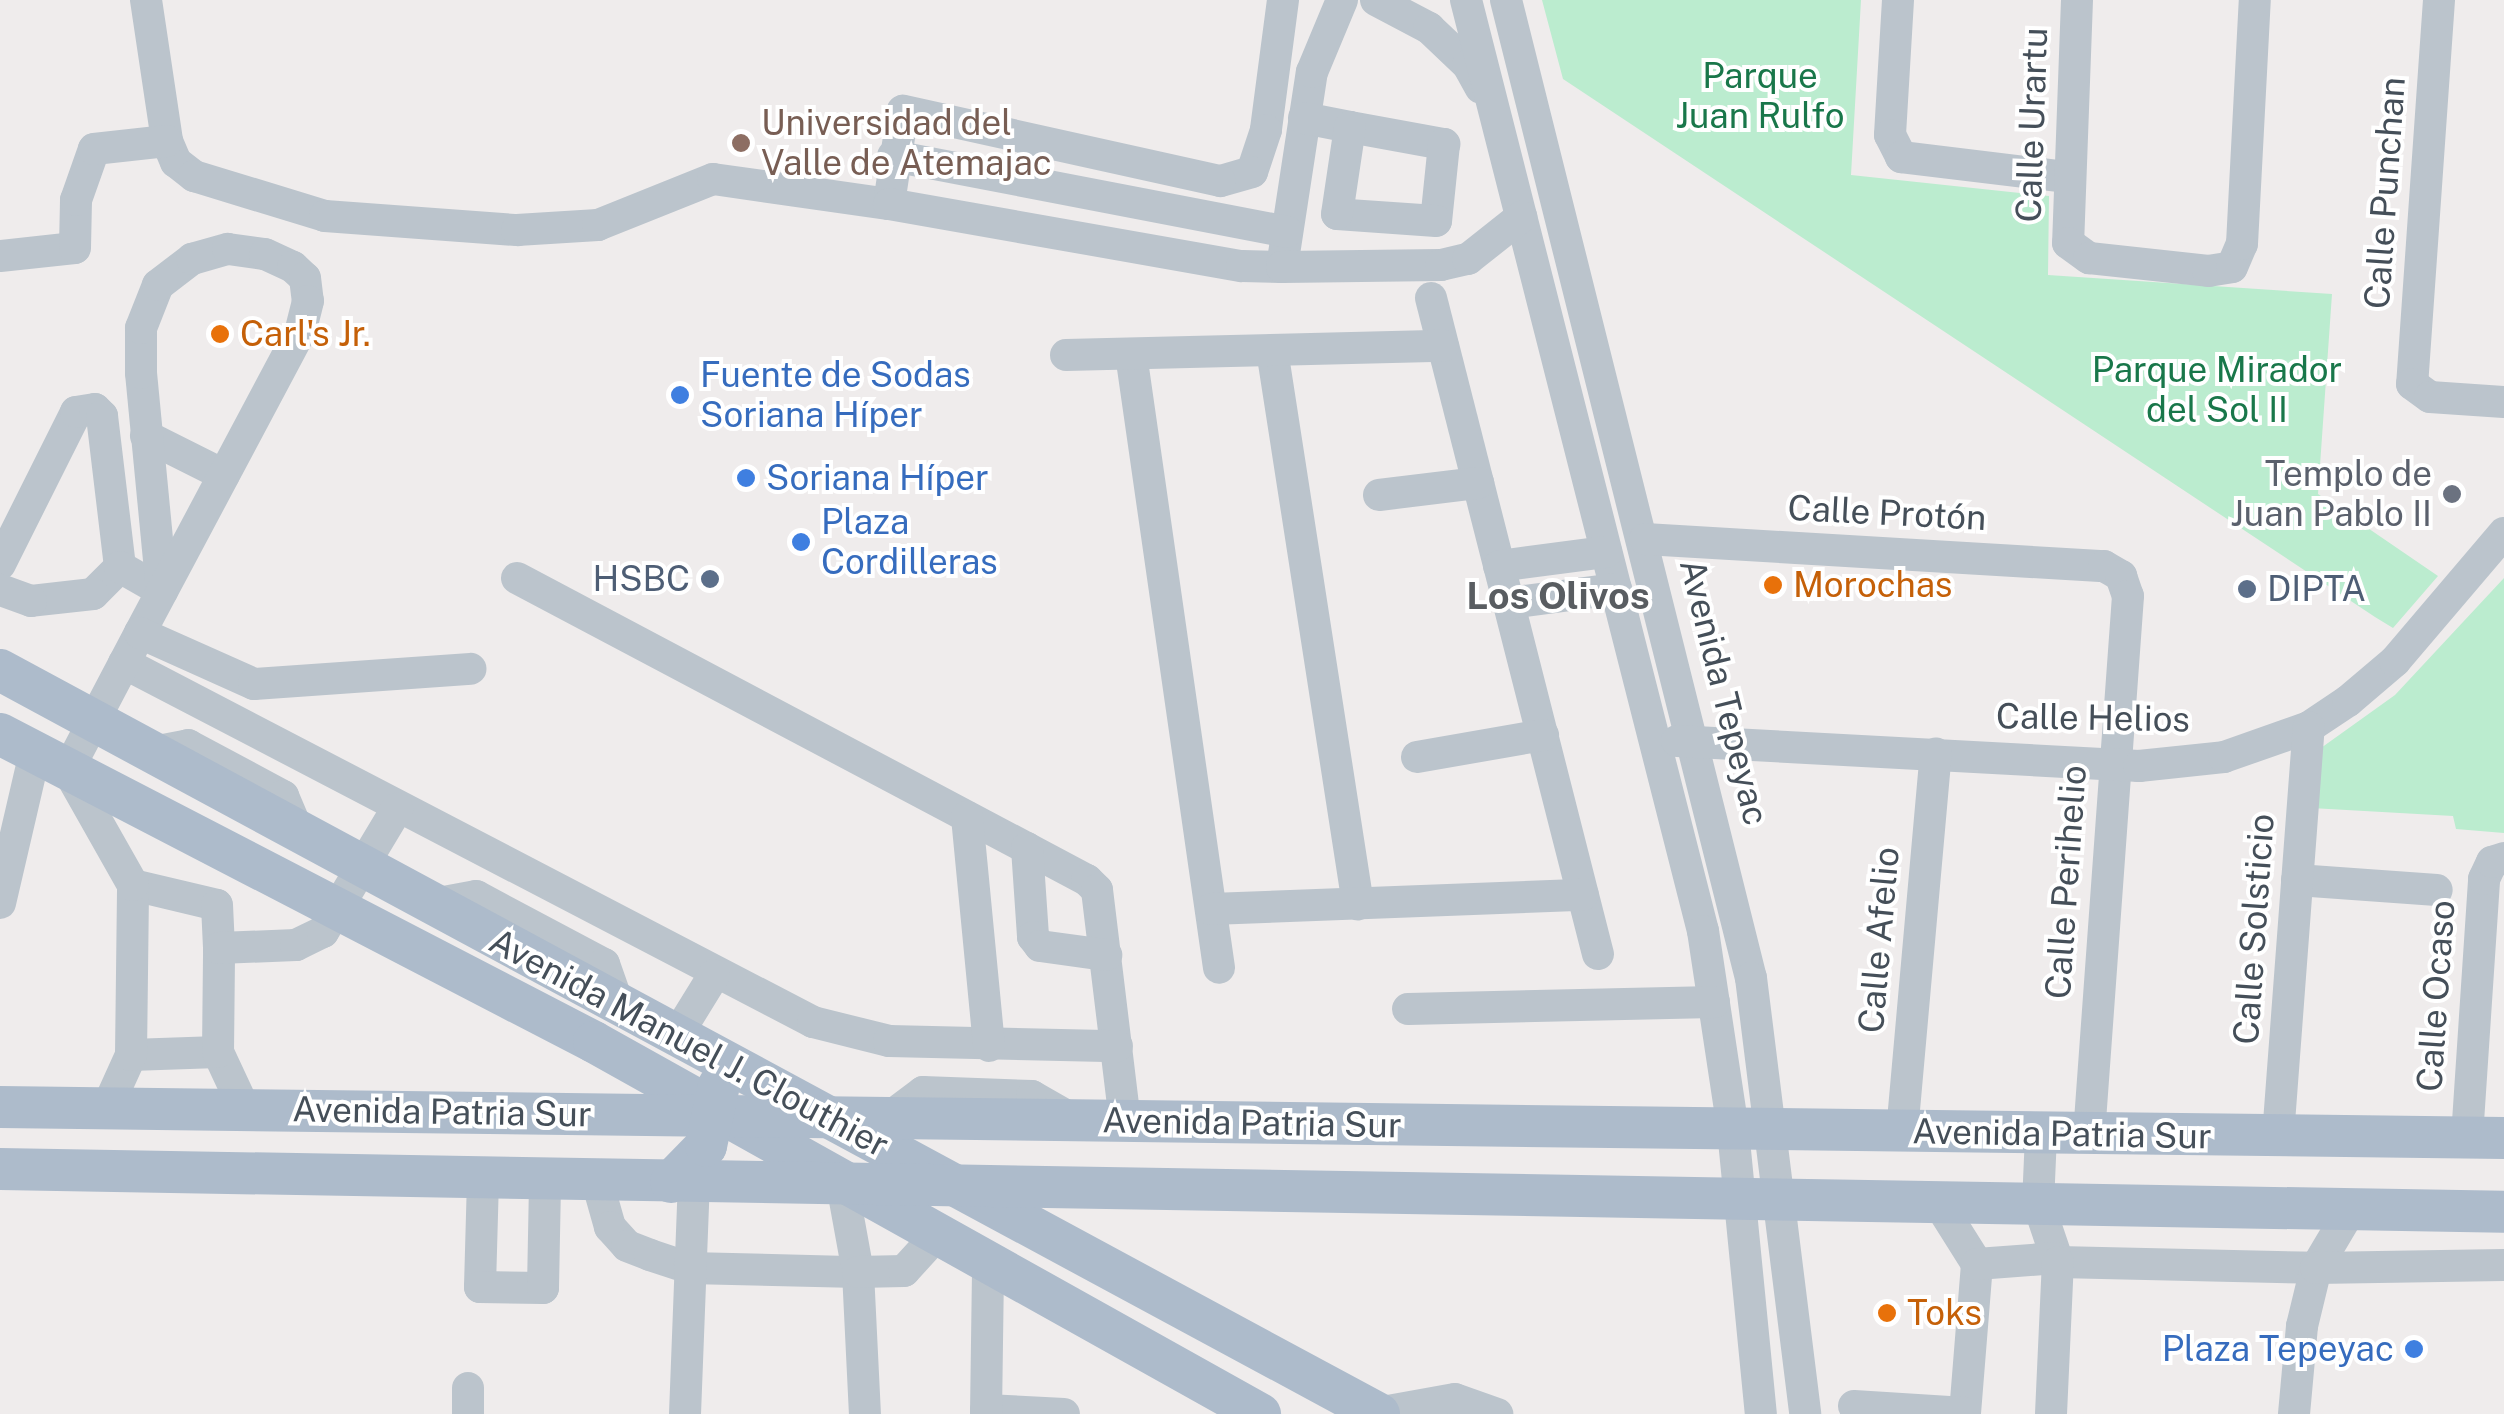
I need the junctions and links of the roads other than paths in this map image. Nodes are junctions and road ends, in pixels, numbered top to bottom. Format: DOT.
graph roads {
  1 [pos="146,0"];
  2 [pos="1284,0"];
  3 [pos="1342,0"];
  4 [pos="1376,0"];
  5 [pos="1466,0"];
  6 [pos="1506,0"];
  7 [pos="1898,0"];
  8 [pos="2077,0"];
  9 [pos="2255,0"];
  10 [pos="2439,0"];
  11 [pos="1275,64"];
  12 [pos="1312,72"];
  13 [pos="1494,112"];
  14 [pos="1304,118"];
  15 [pos="1350,127"];
  16 [pos="167,141"];
  17 [pos="893,156"];
  18 [pos="2066,178"];
  19 [pos="889,204"];
  20 [pos="1522,217"];
  21 [pos="1244,224"];
  22 [pos="1287,232"];
  23 [pos="0,256"];
  24 [pos="1242,266"];
  25 [pos="1282,266"];
  26 [pos="1431,298"];
  27 [pos="1444,346"];
  28 [pos="1272,350"];
  29 [pos="1130,354"];
  30 [pos="1066,355"];
  31 [pos="2504,402"];
  32 [pos="146,436"];
  33 [pos="224,475"];
  34 [pos="1478,483"];
  35 [pos="1379,495"];
  36 [pos="2504,533"];
  37 [pos="1645,539"];
  38 [pos="1606,552"];
  39 [pos="1499,566"];
  40 [pos="120,567"];
  41 [pos="2121,576"];
  42 [pos="517,578"];
  43 [pos="2,588"];
  44 [pos="1616,588"];
  45 [pos="162,591"];
  46 [pos="1509,603"];
  47 [pos="140,634"];
  48 [pos="470,669"];
  49 [pos="0,670"];
  50 [pos="109,691"];
  51 [pos="2309,727"];
  52 [pos="1542,735"];
  53 [pos="1654,740"];
  54 [pos="1696,742"];
  55 [pos="34,752"];
  56 [pos="1936,754"];
  57 [pos="1417,757"];
  58 [pos="2114,764"];
  59 [pos="397,809"];
  60 [pos="966,816"];
  61 [pos="1027,848"];
  62 [pos="2498,860"];
  63 [pos="364,866"];
  64 [pos="2298,880"];
  65 [pos="133,885"];
  66 [pos="2437,890"];
  67 [pos="1583,895"];
  68 [pos="0,903"];
  69 [pos="1358,904"];
  70 [pos="1211,909"];
  71 [pos="340,911"];
  72 [pos="1033,936"];
  73 [pos="978,944"];
  74 [pos="219,948"];
  75 [pos="1598,954"];
  76 [pos="1106,955"];
  77 [pos="1220,968"];
  78 [pos="714,975"];
  79 [pos="1714,1002"];
  80 [pos="1408,1009"];
  81 [pos="594,1042"];
  82 [pos="693,1045"];
  83 [pos="990,1046"];
  84 [pos="1117,1046"];
  85 [pos="218,1052"];
  86 [pos="131,1055"];
  87 [pos="0,1107"];
  88 [pos="106,1108"];
  89 [pos="245,1110"];
  90 [pos="718,1111"];
  91 [pos="587,1114"];
  92 [pos="824,1118"];
  93 [pos="1125,1122"];
  94 [pos="1753,1130"];
  95 [pos="1902,1132"];
  96 [pos="2041,1135"];
  97 [pos="2090,1136"];
  98 [pos="2278,1136"];
  99 [pos="2485,1137"];
  100 [pos="0,1169"];
  101 [pos="483,1178"];
  102 [pos="545,1180"];
  103 [pos="597,1181"];
  104 [pos="682,1182"];
  105 [pos="842,1184"];
  106 [pos="956,1186"];
  107 [pos="1761,1199"];
  108 [pos="1938,1202"];
  109 [pos="2038,1203"];
  110 [pos="2351,1209"];
  111 [pos="2504,1212"];
  112 [pos="936,1236"];
  113 [pos="2057,1260"];
  114 [pos="988,1264"];
  115 [pos="1977,1264"];
  116 [pos="2504,1264"];
  117 [pos="689,1268"];
  118 [pos="2316,1268"];
  119 [pos="858,1272"];
  120 [pos="1854,1406"];
  121 [pos="1241,1408"];
  122 [pos="986,1412"];
  123 [pos="1378,1413"];
  124 [pos="1965,1413"];
  125 [pos="685,1414"];
  126 [pos="865,1414"];
  127 [pos="1064,1414"];
  128 [pos="1497,1414"];
  129 [pos="1761,1414"];
  130 [pos="1805,1414"];
  131 [pos="2051,1414"];
  132 [pos="2294,1414"];
  1 -- 16 [label="street"];
  2 -- 11 [label="street"];
  3 -- 12 [label="street"];
  4 -- 13 [label="street"];
  5 -- 13 [label="street, Avenida Tepeyac"];
  6 -- 37 [label="street, Avenida Tepeyac"];
  7 -- 18 [label="street"];
  8 -- 18 [label="street, Calle Urartu"];
  9 -- 18 [label="street, Calle Urartu"];
  10 -- 31 [label="street, Calle Punchan"];
  11 -- 12 [label="street"];
  11 -- 17 [label="street"];
  12 -- 14 [label="street"];
  13 -- 20 [label="street, Avenida Tepeyac"];
  14 -- 15 [label="street"];
  14 -- 22 [label="street"];
  16 -- 19 [label="street"];
  16 -- 23 [label="street"];
  17 -- 19 [label="street"];
  17 -- 21 [label="street"];
  19 -- 24 [label="street"];
  20 -- 25 [label="street"];
  20 -- 38 [label="street, Avenida Tepeyac"];
  21 -- 22 [label="street"];
  21 -- 24 [label="street"];
  22 -- 25 [label="street"];
  24 -- 25 [label="street"];
  26 -- 27 [label="street"];
  27 -- 28 [label="street"];
  27 -- 34 [label="street"];
  28 -- 29 [label="street"];
  28 -- 69 [label="street"];
  29 -- 30 [label="street"];
  29 -- 70 [label="street"];
  32 -- 33 [label="street"];
  32 -- 33 [label="street"];
  32 -- 45 [label="street"];
  33 -- 45 [label="street"];
  34 -- 35 [label="street"];
  34 -- 39 [label="street"];
  36 -- 51 [label="street, Calle Helios"];
  37 -- 41 [label="street, Calle Protón"];
  37 -- 54 [label="street, Avenida Tepeyac"];
  38 -- 39 [label="street"];
  38 -- 44 [label="street, Avenida Tepeyac"];
  39 -- 46 [label="street"];
  40 -- 43 [label="street"];
  40 -- 43 [label="street"];
  40 -- 45 [label="street"];
  41 -- 58 [label="street, Calle Perihelio"];
  42 -- 60 [label="street"];
  44 -- 46 [label="street"];
  44 -- 53 [label="street, Avenida Tepeyac"];
  45 -- 47 [label="street"];
  46 -- 52 [label="street"];
  47 -- 48 [label="street"];
  47 -- 50 [label="street"];
  49 -- 50 [label="main road, Avenida Manuel J. Clouthier"];
  50 -- 55 [label="street"];
  50 -- 59 [label="street"];
  50 -- 63 [label="main road, Avenida Manuel J. Clouthier"];
  51 -- 58 [label="street, Calle Helios"];
  51 -- 64 [label="street, Calle Solsticio"];
  52 -- 57 [label="street"];
  52 -- 67 [label="street"];
  53 -- 54 [label="street, Calle Helios"];
  53 -- 79 [label="street, Avenida Tepeyac"];
  54 -- 56 [label="street, Calle Helios"];
  54 -- 94 [label="street, Avenida Tepeyac"];
  55 -- 65 [label="street"];
  55 -- 68 [label="street"];
  55 -- 71 [label="main road, Avenida Manuel J. Clouthier"];
  56 -- 58 [label="street, Calle Helios"];
  56 -- 95 [label="street, Calle Afelio"];
  58 -- 97 [label="street, Calle Perihelio"];
  59 -- 63 [label="street"];
  59 -- 78 [label="street"];
  60 -- 61 [label="street"];
  60 -- 73 [label="street"];
  61 -- 72 [label="street"];
  61 -- 76 [label="street"];
  62 -- 99 [label="street, Calle Ocaso"];
  63 -- 71 [label="street"];
  63 -- 82 [label="main road, Avenida Manuel J. Clouthier"];
  64 -- 66 [label="street"];
  64 -- 98 [label="street, Calle Solsticio"];
  65 -- 74 [label="street"];
  65 -- 86 [label="street"];
  67 -- 69 [label="street"];
  67 -- 75 [label="street"];
  69 -- 70 [label="street"];
  70 -- 77 [label="street"];
  71 -- 74 [label="street"];
  71 -- 81 [label="main road, Avenida Manuel J. Clouthier"];
  72 -- 73 [label="street"];
  72 -- 76 [label="street"];
  73 -- 83 [label="street"];
  74 -- 85 [label="street"];
  76 -- 84 [label="street"];
  78 -- 82 [label="street"];
  78 -- 83 [label="street"];
  79 -- 80 [label="street"];
  79 -- 94 [label="street, Avenida Tepeyac"];
  81 -- 90 [label="main road, Avenida Manuel J. Clouthier"];
  81 -- 91 [label="main road"];
  82 -- 90 [label="main road"];
  82 -- 92 [label="main road, Avenida Manuel J. Clouthier"];
  83 -- 84 [label="street"];
  84 -- 93 [label="street"];
  85 -- 86 [label="street"];
  85 -- 89 [label="street"];
  86 -- 88 [label="street"];
  87 -- 88 [label="main road, Avenida Patria Sur"];
  88 -- 89 [label="main road, Avenida Patria Sur"];
  89 -- 91 [label="main road, Avenida Patria Sur"];
  90 -- 91 [label="main road, Avenida Patria Sur"];
  90 -- 92 [label="main road, Avenida Patria Sur"];
  90 -- 104 [label="main road"];
  90 -- 105 [label="main road, Avenida Manuel J. Clouthier"];
  92 -- 93 [label="main road, Avenida Patria Sur"];
  92 -- 106 [label="main road, Avenida Manuel J. Clouthier"];
  93 -- 94 [label="main road, Avenida Patria Sur"];
  94 -- 95 [label="main road, Avenida Patria Sur"];
  94 -- 107 [label="street, Avenida Tepeyac"];
  95 -- 96 [label="main road, Avenida Patria Sur"];
  96 -- 97 [label="main road, Avenida Patria Sur"];
  96 -- 109 [label="street"];
  97 -- 98 [label="main road, Avenida Patria Sur"];
  98 -- 99 [label="main road, Avenida Patria Sur"];
  100 -- 101 [label="main road, Avenida Patria Sur"];
  101 -- 102 [label="main road, Avenida Patria Sur"];
  101 -- 102 [label="street"];
  102 -- 103 [label="main road, Avenida Patria Sur"];
  103 -- 104 [label="main road, Avenida Patria Sur"];
  103 -- 117 [label="street"];
  104 -- 105 [label="main road, Avenida Patria Sur"];
  104 -- 117 [label="street"];
  105 -- 106 [label="main road, Avenida Patria Sur"];
  105 -- 112 [label="main road, Avenida Manuel J. Clouthier"];
  105 -- 119 [label="street"];
  106 -- 107 [label="main road, Avenida Patria Sur"];
  106 -- 123 [label="main road, Avenida Manuel J. Clouthier"];
  107 -- 108 [label="main road, Avenida Patria Sur"];
  107 -- 129 [label="street, Avenida Tepeyac"];
  107 -- 130 [label="street, Avenida Tepeyac"];
  108 -- 109 [label="main road, Avenida Patria Sur"];
  108 -- 115 [label="street"];
  109 -- 110 [label="main road, Avenida Patria Sur"];
  109 -- 113 [label="street"];
  110 -- 111 [label="main road, Avenida Patria Sur"];
  110 -- 118 [label="street"];
  112 -- 114 [label="main road, Avenida Manuel J. Clouthier"];
  112 -- 119 [label="street"];
  113 -- 115 [label="street"];
  113 -- 118 [label="street"];
  113 -- 131 [label="street"];
  114 -- 121 [label="main road, Avenida Manuel J. Clouthier"];
  114 -- 122 [label="street"];
  115 -- 124 [label="street"];
  116 -- 118 [label="street"];
  117 -- 119 [label="street"];
  117 -- 125 [label="street"];
  118 -- 132 [label="street"];
  119 -- 126 [label="street"];
  120 -- 124 [label="street"];
  122 -- 127 [label="street"];
  123 -- 128 [label="street"];
}
